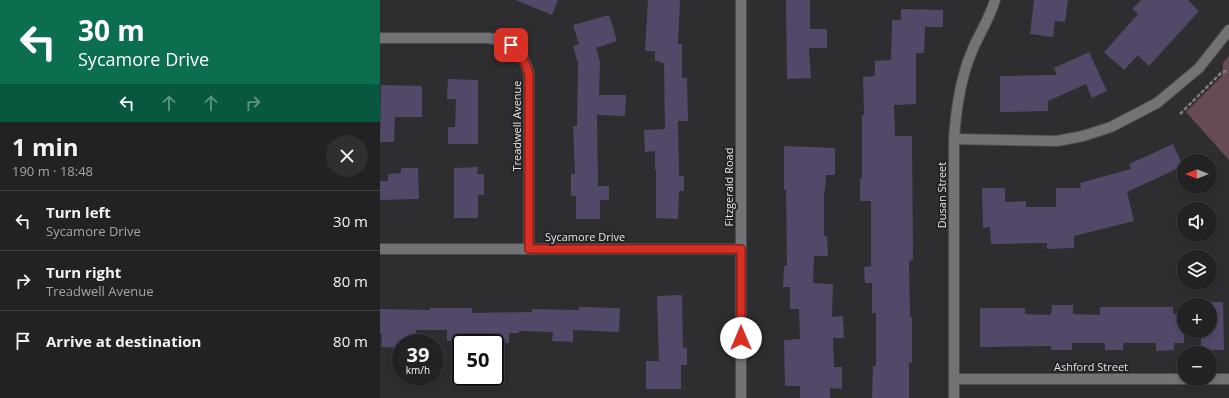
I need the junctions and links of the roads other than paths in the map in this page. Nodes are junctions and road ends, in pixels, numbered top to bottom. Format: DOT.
graph roads {
  1 [pos="741,0"];
  2 [pos="995,0"];
  3 [pos="1229,30"];
  4 [pos="380,38"];
  5 [pos="954,139"];
  6 [pos="380,249"];
  7 [pos="529,249"];
  8 [pos="741,249"];
  9 [pos="954,379"];
  10 [pos="1229,379"];
  11 [pos="741,398"];
  12 [pos="954,398"];
  1 -- 8 [label="street, Fitzgerald Road"];
  2 -- 5 [label="street, Dusan Street"];
  3 -- 5 [label="street"];
  4 -- 7 [label="street, Treadwell Avenue"];
  5 -- 9 [label="street, Dusan Street"];
  6 -- 7 [label="street, Sycamore Drive"];
  7 -- 8 [label="street, Sycamore Drive"];
  8 -- 11 [label="street, Fitzgerald Road"];
  9 -- 10 [label="street, Ashford Street"];
  9 -- 12 [label="street, Dusan Street"];
}
